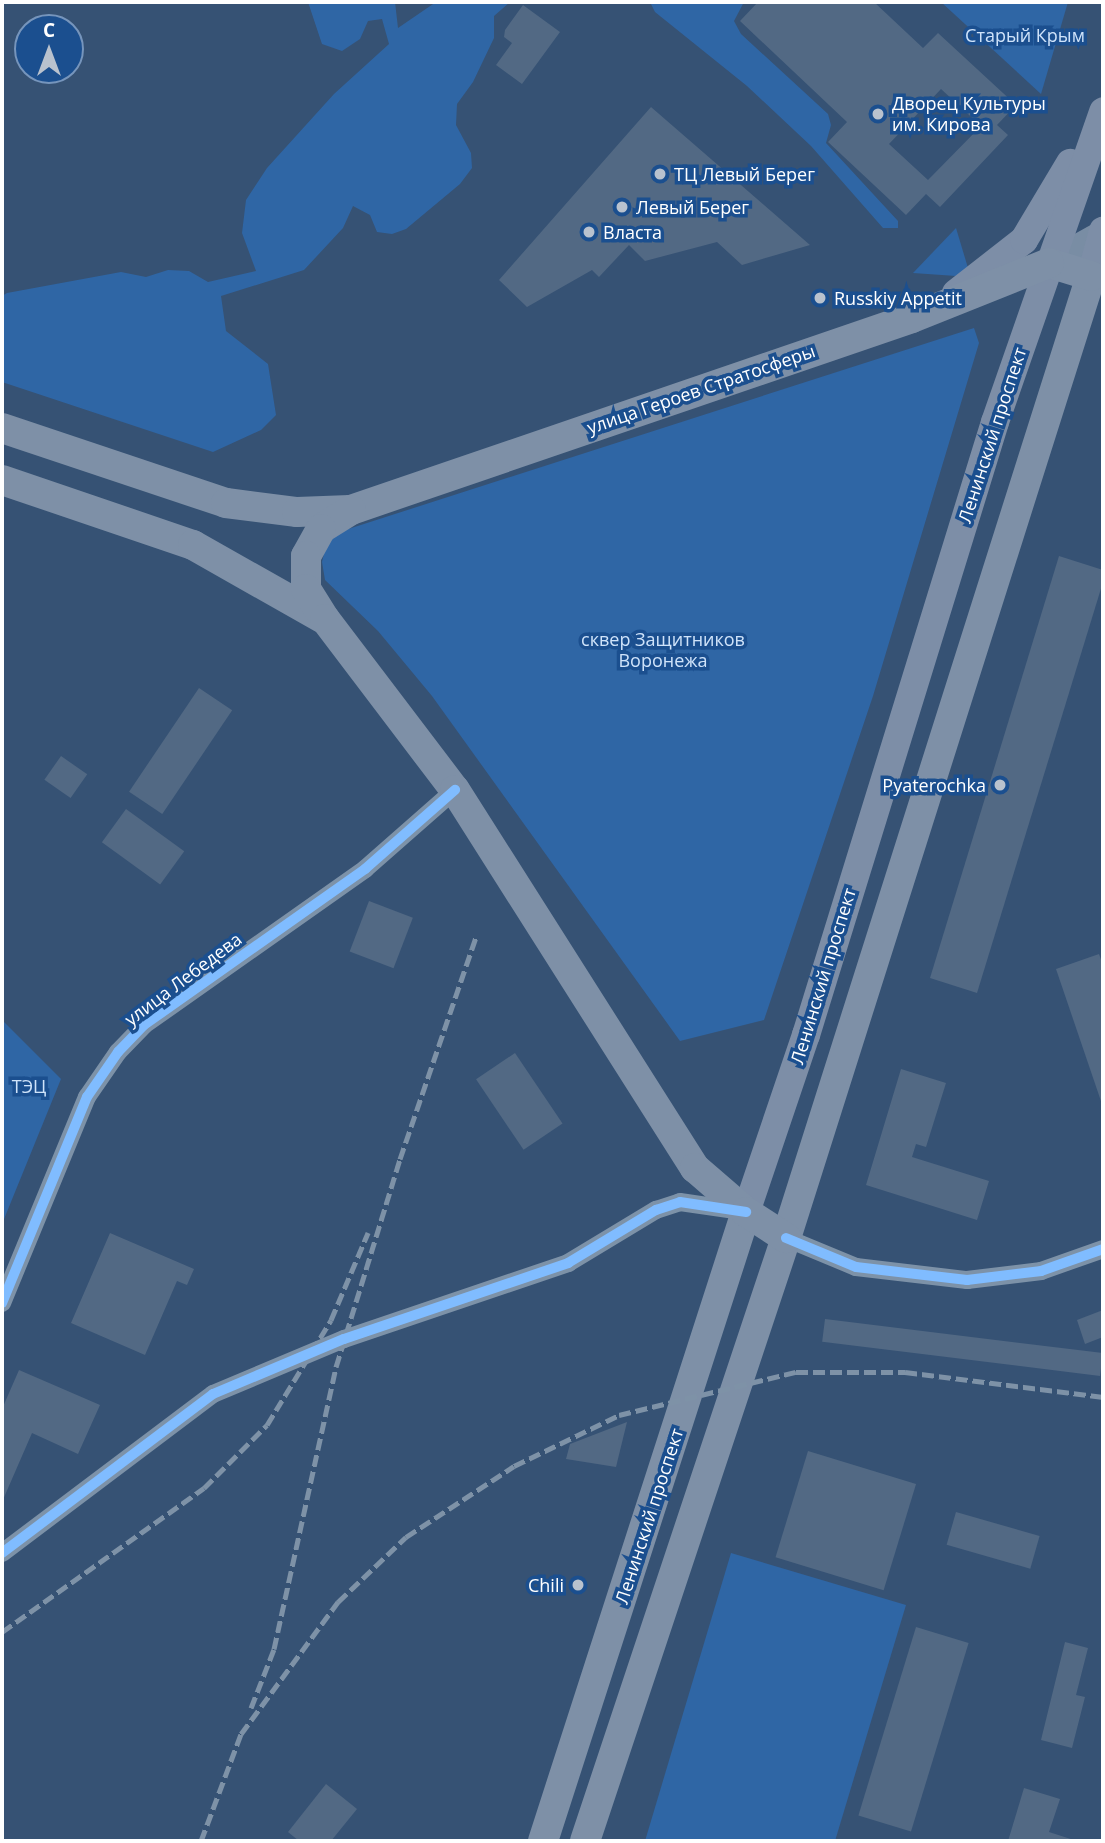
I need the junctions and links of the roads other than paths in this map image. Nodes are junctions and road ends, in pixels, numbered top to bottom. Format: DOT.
graph roads {
  1 [pos="1103,102"];
  2 [pos="1103,111"];
  3 [pos="1103,232"];
  4 [pos="1049,263"];
  5 [pos="1097,274"];
  6 [pos="929,311"];
  7 [pos="2,428"];
  8 [pos="2,480"];
  9 [pos="351,510"];
  10 [pos="325,619"];
  11 [pos="455,790"];
  12 [pos="746,1212"];
  13 [pos="786,1238"];
  14 [pos="1103,1248"];
  15 [pos="2,1303"];
  16 [pos="2,1553"];
  17 [pos="543,1841"];
  18 [pos="585,1841"];
  1 -- 6 [label="main road"];
  2 -- 4 [label="main road, Ленинский проспект"];
  3 -- 4 [label="main road, улица Героев Стратосферы"];
  3 -- 5 [label="main road"];
  4 -- 5 [label="highway"];
  4 -- 6 [label="highway, улица Героев Стратосферы"];
  4 -- 12 [label="main road, Ленинский проспект"];
  5 -- 13 [label="highway"];
  6 -- 9 [label="highway, улица Героев Стратосферы"];
  7 -- 9 [label="highway"];
  8 -- 10 [label="highway"];
  9 -- 10 [label="highway"];
  10 -- 11 [label="highway"];
  11 -- 12 [label="highway"];
  11 -- 15 [label="street, улица Лебедева"];
  12 -- 13 [label="highway"];
  12 -- 16 [label="street"];
  12 -- 17 [label="highway, Ленинский проспект"];
  13 -- 14 [label="street"];
  13 -- 18 [label="highway"];
}
